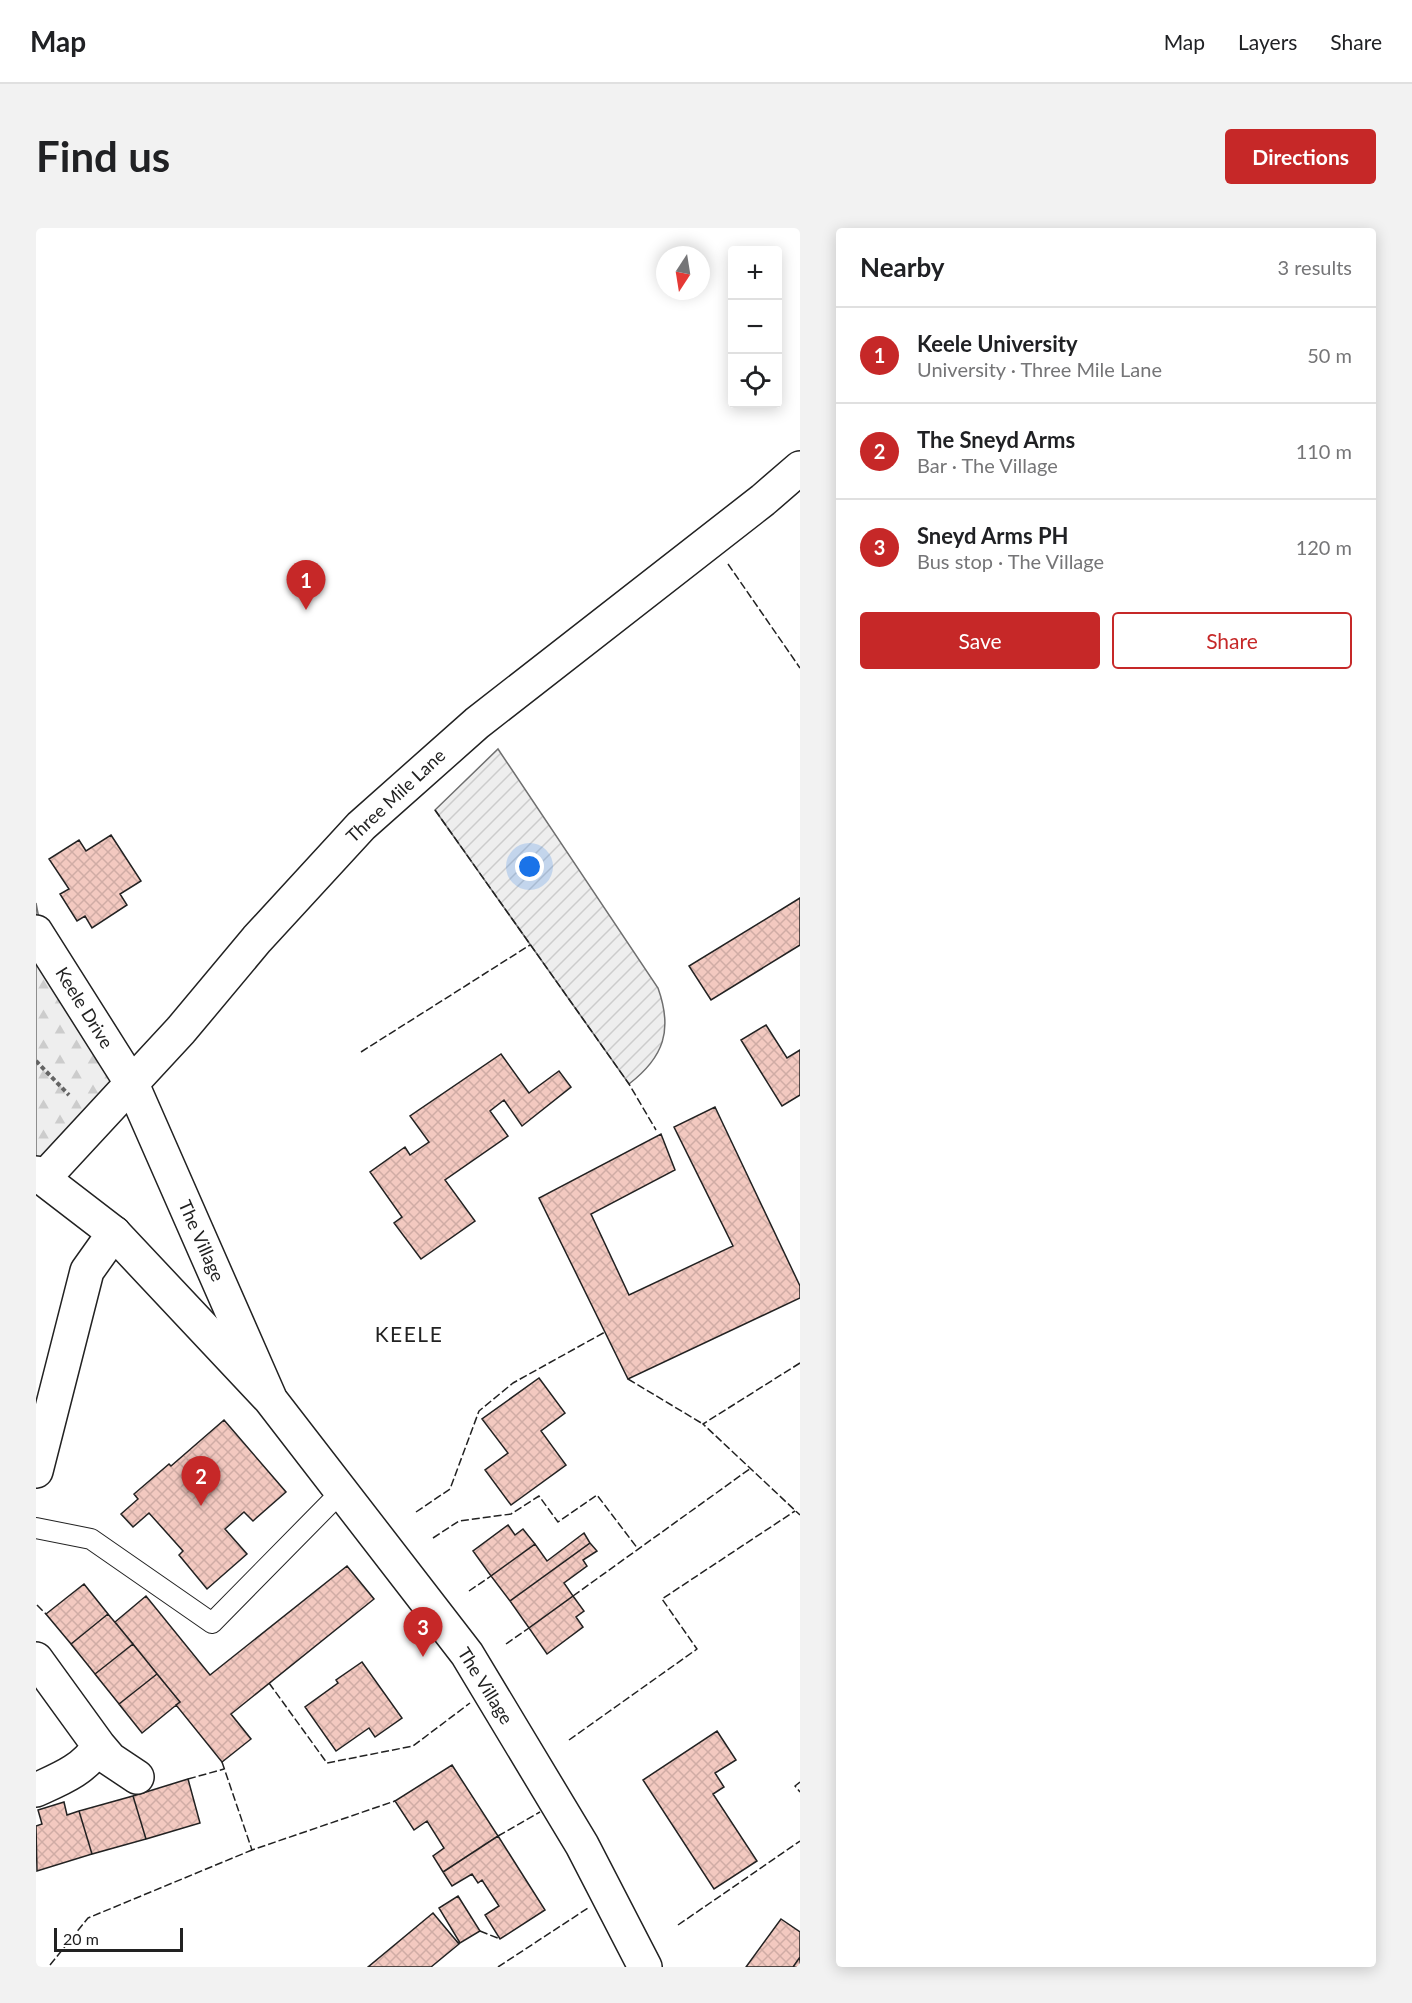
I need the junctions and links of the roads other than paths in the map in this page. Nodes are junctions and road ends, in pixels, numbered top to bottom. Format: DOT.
graph roads {
  1 [pos="800,468"];
  2 [pos="36,932"];
  3 [pos="132,1084"];
  4 [pos="40,1176"];
  5 [pos="114,1233"];
  6 [pos="270,1399"];
  7 [pos="36,1471"];
  8 [pos="341,1492"];
  9 [pos="36,1528"];
  10 [pos="36,1659"];
  11 [pos="99,1746"];
  12 [pos="137,1777"];
  13 [pos="36,1790"];
  14 [pos="640,1965"];
  1 -- 3 [label="street, Three Mile Lane"];
  2 -- 3 [label="street, Keele Drive"];
  3 -- 4 [label="street, Three Mile Lane"];
  3 -- 6 [label="street, The Village"];
  4 -- 5 [label="street, The Village"];
  5 -- 6 [label="street, The Village"];
  5 -- 7 [label="street"];
  6 -- 8 [label="street, The Village"];
  8 -- 9 [label="lane"];
  8 -- 14 [label="street, The Village"];
  10 -- 11 [label="street"];
  11 -- 12 [label="street"];
  11 -- 13 [label="street"];
}
